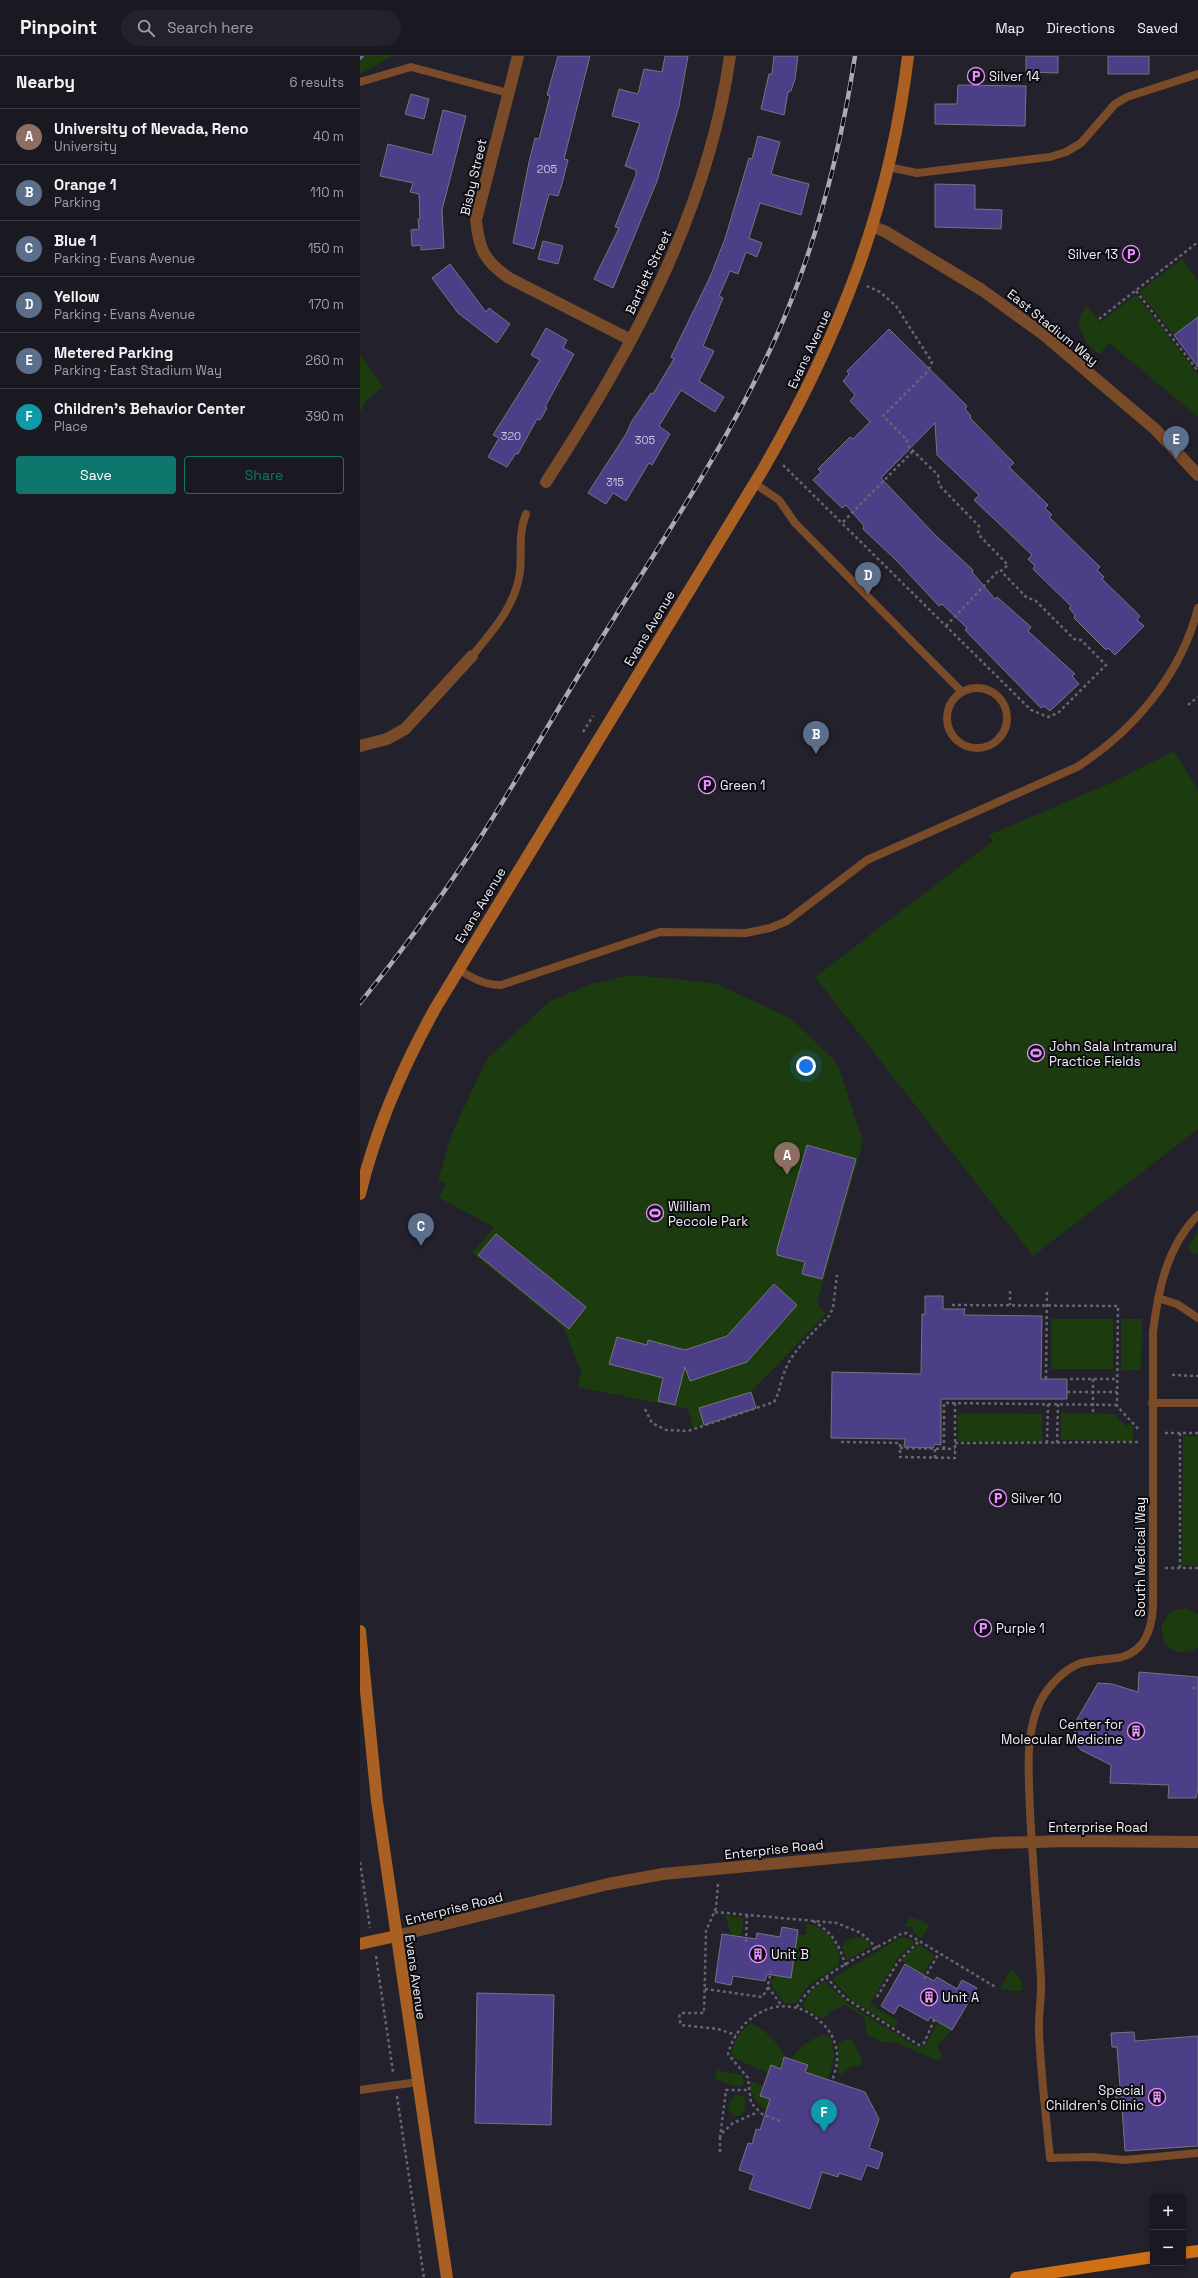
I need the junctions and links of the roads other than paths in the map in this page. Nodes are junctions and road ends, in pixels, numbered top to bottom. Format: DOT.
graph roads {
  1 [pos="518,56"];
  2 [pos="730,56"];
  3 [pos="908,56"];
  4 [pos="1198,74"];
  5 [pos="360,82"];
  6 [pos="508,93"];
  7 [pos="888,167"];
  8 [pos="872,226"];
  9 [pos="631,340"];
  10 [pos="1198,475"];
  11 [pos="546,482"];
  12 [pos="754,483"];
  13 [pos="526,514"];
  14 [pos="1198,608"];
  15 [pos="472,656"];
  16 [pos="962,692"];
  17 [pos="360,746"];
  18 [pos="458,969"];
  19 [pos="360,1194"];
  20 [pos="1198,1215"];
  21 [pos="1158,1298"];
  22 [pos="1198,1318"];
  23 [pos="1152,1403"];
  24 [pos="1198,1403"];
  25 [pos="360,1631"];
  26 [pos="361,1654"];
  27 [pos="1032,1841"];
  28 [pos="1198,1842"];
  29 [pos="396,1936"];
  30 [pos="360,1944"];
  31 [pos="418,2082"];
  32 [pos="360,2090"];
  33 [pos="1198,2153"];
  34 [pos="1198,2251"];
  35 [pos="1186,2253"];
  36 [pos="1150,2258"];
  37 [pos="447,2278"];
  38 [pos="1016,2278"];
  1 -- 6 [label="street, Bisby Street"];
  2 -- 9 [label="street, Bartlett Street"];
  3 -- 7 [label="street, Evans Avenue"];
  4 -- 7 [label="lane"];
  5 -- 6 [label="lane"];
  6 -- 9 [label="street, Bisby Street"];
  7 -- 8 [label="street, Evans Avenue"];
  8 -- 10 [label="street, East Stadium Way"];
  8 -- 12 [label="street, Evans Avenue"];
  9 -- 11 [label="street, Bartlett Street"];
  12 -- 16 [label="lane"];
  12 -- 18 [label="street, Evans Avenue"];
  13 -- 15 [label="lane"];
  14 -- 18 [label="lane"];
  15 -- 17 [label="street"];
  16 -- 16 [label="lane"];
  18 -- 19 [label="street, Evans Avenue"];
  20 -- 21 [label="lane, South Medical Way"];
  21 -- 22 [label="lane"];
  21 -- 23 [label="lane, South Medical Way"];
  23 -- 24 [label="lane"];
  23 -- 27 [label="lane, South Medical Way"];
  25 -- 26 [label="street, Evans Avenue"];
  26 -- 29 [label="street, Evans Avenue"];
  27 -- 28 [label="street, Enterprise Road"];
  27 -- 29 [label="street, Enterprise Road"];
  27 -- 33 [label="lane, South Medical Way"];
  29 -- 30 [label="street, Enterprise Road"];
  29 -- 31 [label="street, Evans Avenue"];
  31 -- 32 [label="lane"];
  31 -- 37 [label="street, Evans Avenue"];
  34 -- 35 [label="main road"];
  36 -- 38 [label="main road"];
}
